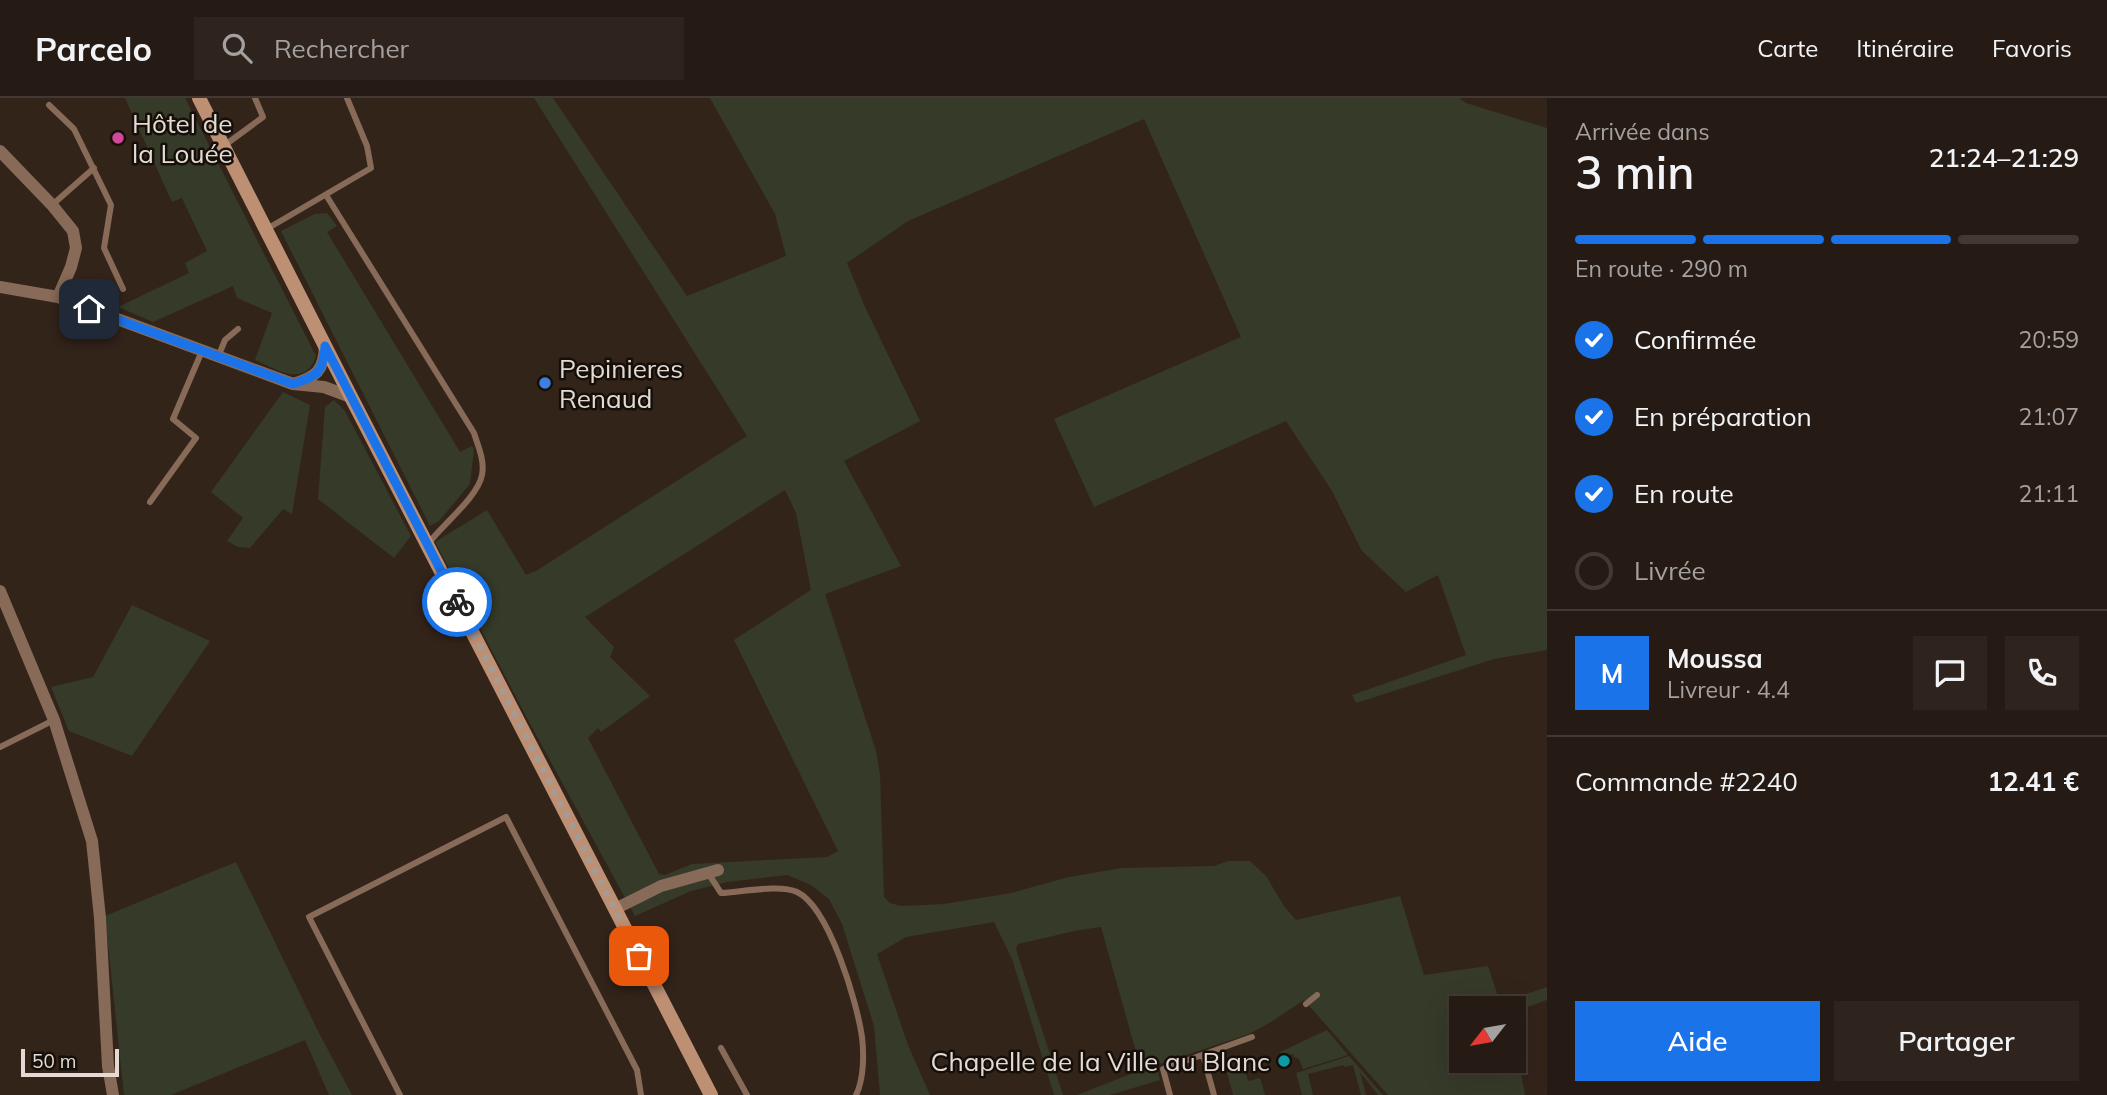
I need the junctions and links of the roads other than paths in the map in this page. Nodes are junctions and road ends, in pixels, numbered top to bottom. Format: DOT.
graph roads {
  1 [pos="199,98"];
  2 [pos="255,98"];
  3 [pos="347,98"];
  4 [pos="50,105"];
  5 [pos="223,146"];
  6 [pos="0,151"];
  7 [pos="94,168"];
  8 [pos="326,195"];
  9 [pos="52,205"];
  10 [pos="265,230"];
  11 [pos="0,287"];
  12 [pos="123,289"];
  13 [pos="58,297"];
  14 [pos="239,329"];
  15 [pos="325,346"];
  16 [pos="202,351"];
  17 [pos="218,357"];
  18 [pos="293,384"];
  19 [pos="351,397"];
  20 [pos="150,502"];
  21 [pos="427,545"];
  22 [pos="0,593"];
  23 [pos="54,720"];
  24 [pos="0,747"];
  25 [pos="713,871"];
  26 [pos="615,909"];
  27 [pos="1317,995"];
  28 [pos="1306,1004"];
  29 [pos="1252,1037"];
  30 [pos="721,1048"];
  31 [pos="1203,1055"];
  32 [pos="113,1095"];
  33 [pos="400,1095"];
  34 [pos="641,1095"];
  35 [pos="711,1095"];
  36 [pos="747,1095"];
  37 [pos="856,1095"];
  38 [pos="1170,1095"];
  39 [pos="1214,1095"];
  1 -- 5 [label="main road"];
  2 -- 5 [label="lane"];
  3 -- 8 [label="lane"];
  4 -- 7 [label="lane"];
  5 -- 10 [label="main road"];
  6 -- 9 [label="street"];
  7 -- 9 [label="lane"];
  7 -- 12 [label="lane"];
  8 -- 10 [label="lane"];
  8 -- 21 [label="lane"];
  9 -- 13 [label="street"];
  10 -- 15 [label="main road"];
  11 -- 13 [label="street"];
  13 -- 16 [label="street"];
  14 -- 17 [label="lane"];
  15 -- 18 [label="street"];
  15 -- 19 [label="main road"];
  16 -- 17 [label="street"];
  16 -- 20 [label="lane"];
  17 -- 18 [label="street"];
  18 -- 19 [label="street"];
  19 -- 21 [label="main road"];
  21 -- 26 [label="main road"];
  22 -- 23 [label="street"];
  23 -- 24 [label="lane"];
  23 -- 32 [label="street"];
  25 -- 26 [label="street"];
  25 -- 37 [label="lane"];
  26 -- 35 [label="main road"];
  27 -- 28 [label="lane"];
  29 -- 31 [label="lane"];
  30 -- 36 [label="lane"];
  31 -- 38 [label="lane"];
  31 -- 39 [label="lane"];
  33 -- 34 [label="lane"];
}
